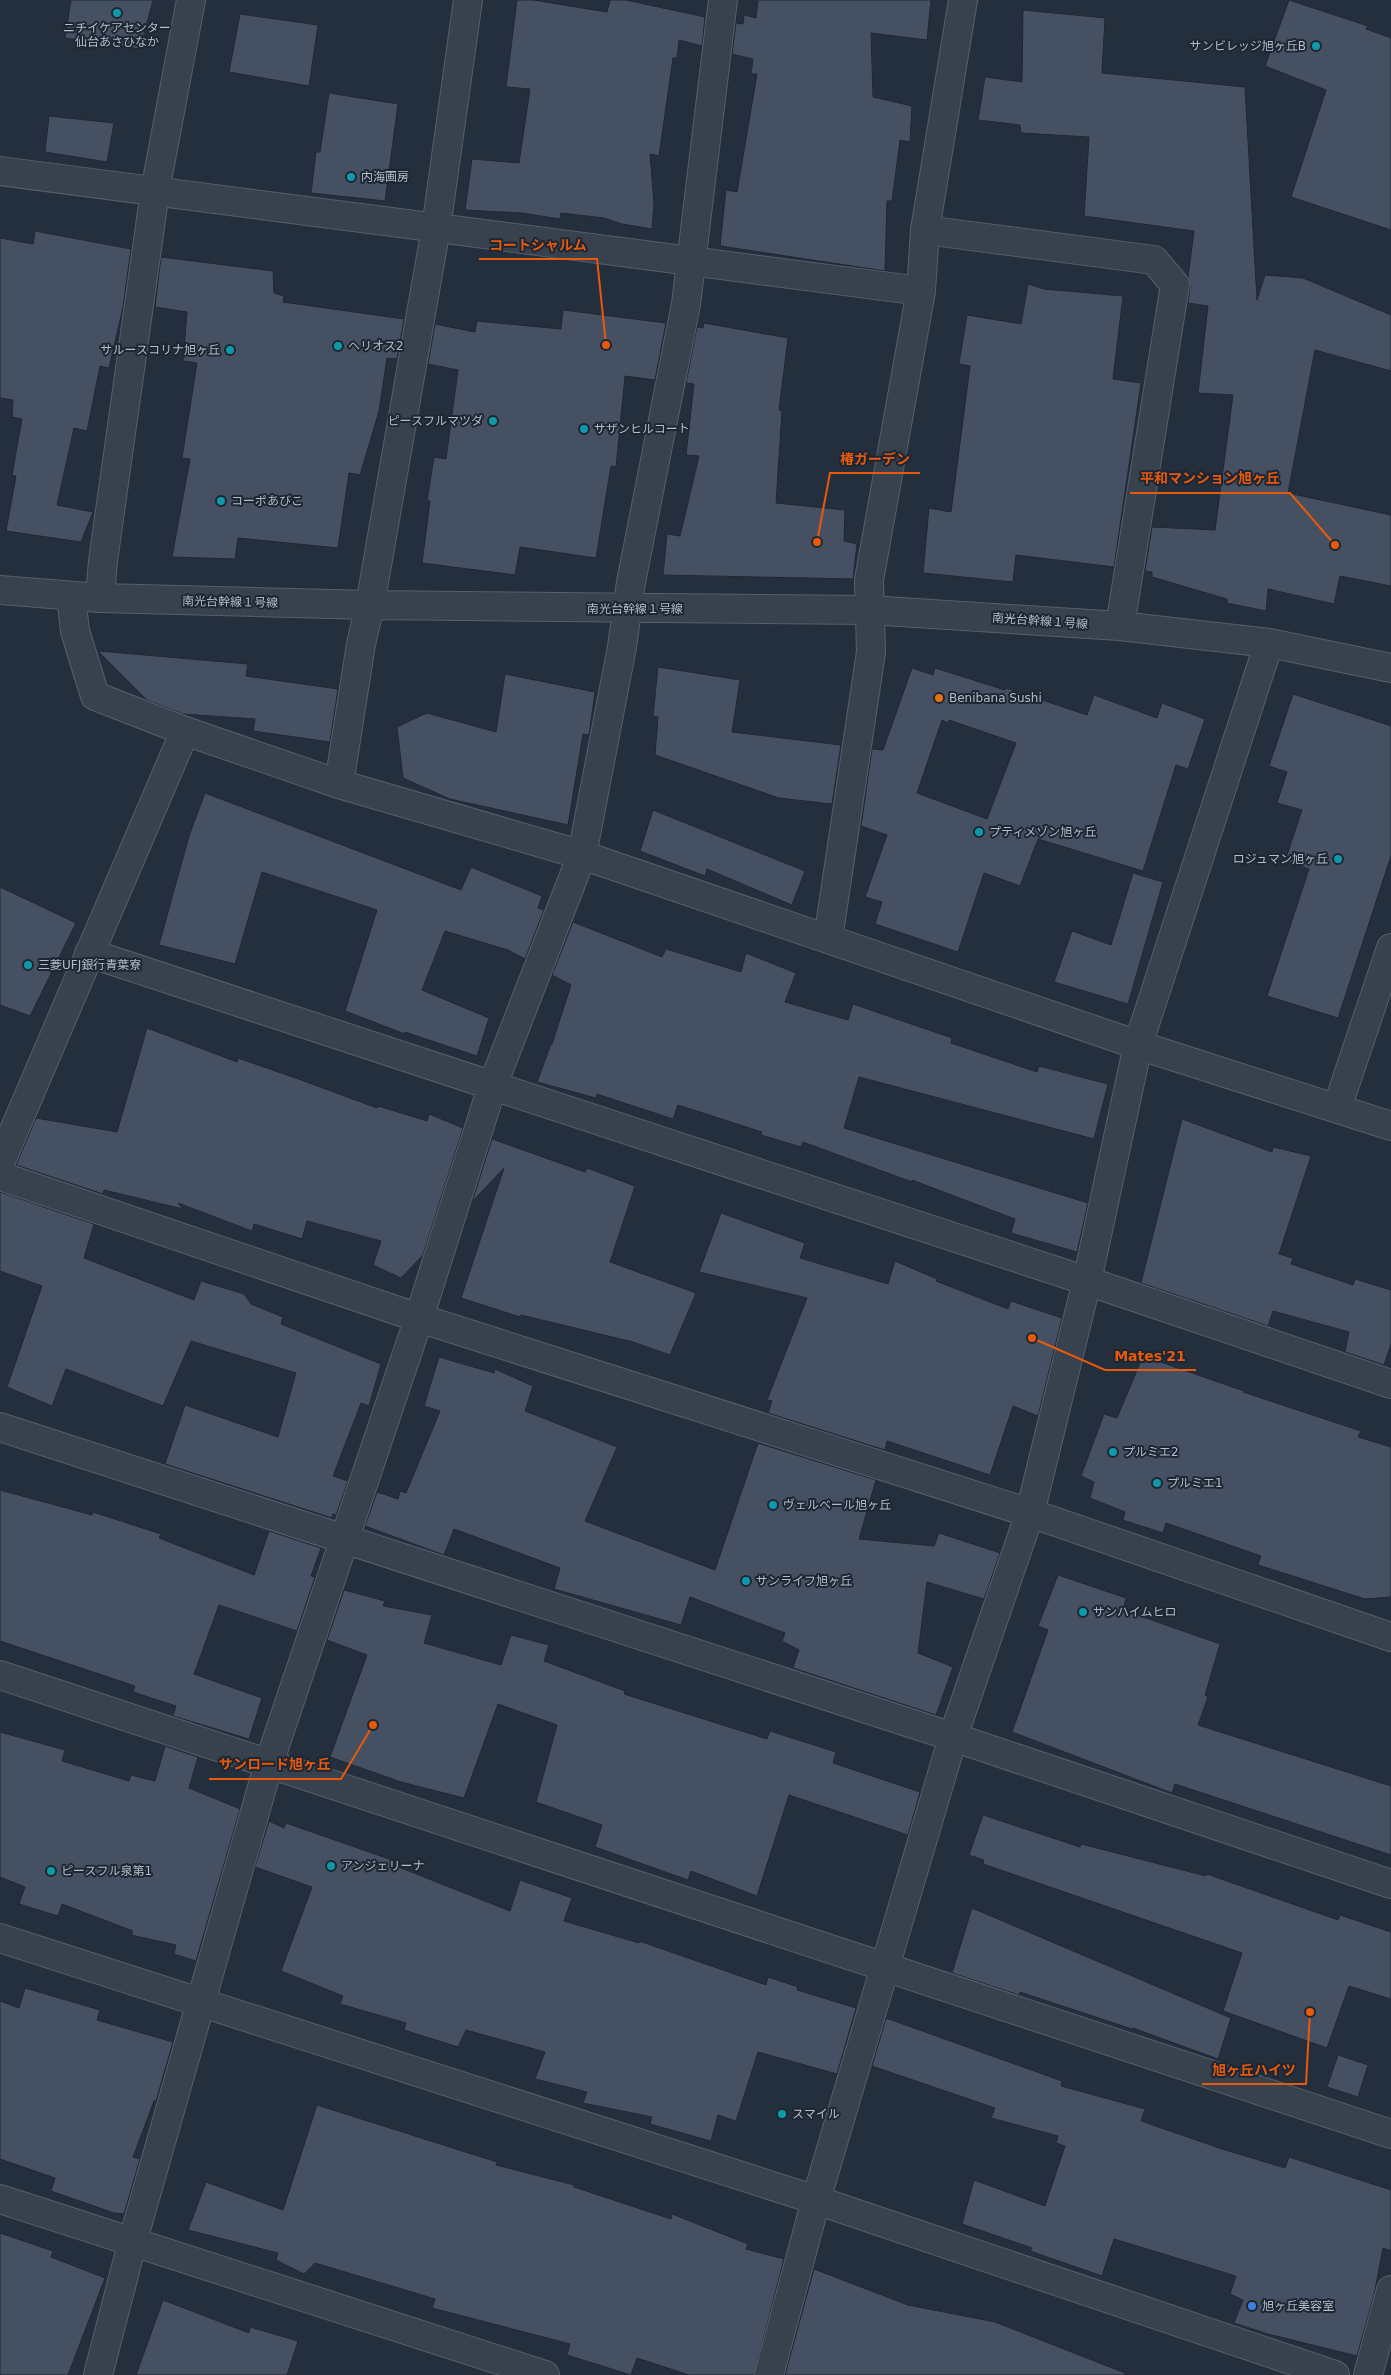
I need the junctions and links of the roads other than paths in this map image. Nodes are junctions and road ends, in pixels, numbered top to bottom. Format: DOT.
graph roads {
  1 [pos="191,0"];
  2 [pos="468,0"];
  3 [pos="723,0"];
  4 [pos="963,0"];
  5 [pos="0,171"];
  6 [pos="155,192"];
  7 [pos="436,228"];
  8 [pos="925,230"];
  9 [pos="692,261"];
  10 [pos="921,291"];
  11 [pos="0,590"];
  12 [pos="71,596"];
  13 [pos="100,598"];
  14 [pos="370,605"];
  15 [pos="628,609"];
  16 [pos="869,610"];
  17 [pos="1120,626"];
  18 [pos="1269,643"];
  19 [pos="1391,668"];
  20 [pos="184,731"];
  21 [pos="339,784"];
  22 [pos="582,855"];
  23 [pos="828,939"];
  24 [pos="1391,948"];
  25 [pos="89,953"];
  26 [pos="1138,1045"];
  27 [pos="492,1087"];
  28 [pos="1337,1108"];
  29 [pos="1391,1126"];
  30 [pos="0,1163"];
  31 [pos="0,1176"];
  32 [pos="1087,1281"];
  33 [pos="419,1318"];
  34 [pos="1391,1384"];
  35 [pos="0,1427"];
  36 [pos="1030,1513"];
  37 [pos="342,1540"];
  38 [pos="1391,1637"];
  39 [pos="0,1675"];
  40 [pos="953,1738"];
  41 [pos="269,1763"];
  42 [pos="1391,1884"];
  43 [pos="0,1938"];
  44 [pos="886,1968"];
  45 [pos="201,2004"];
  46 [pos="1391,2134"];
  47 [pos="0,2199"];
  48 [pos="816,2200"];
  49 [pos="133,2240"];
  50 [pos="1391,2290"];
  51 [pos="98,2375"];
  52 [pos="545,2375"];
  53 [pos="769,2375"];
  54 [pos="1335,2375"];
  55 [pos="1368,2375"];
  1 -- 6 [label="street"];
  2 -- 7 [label="street"];
  3 -- 9 [label="street"];
  4 -- 8 [label="street"];
  5 -- 6 [label="street"];
  6 -- 7 [label="street"];
  6 -- 13 [label="street"];
  7 -- 9 [label="street"];
  7 -- 14 [label="street"];
  8 -- 10 [label="street"];
  8 -- 17 [label="street"];
  9 -- 10 [label="street"];
  9 -- 15 [label="street"];
  10 -- 16 [label="street"];
  11 -- 12 [label="street, 南光台幹線１号線"];
  12 -- 13 [label="street, 南光台幹線１号線"];
  12 -- 20 [label="street"];
  13 -- 14 [label="street, 南光台幹線１号線"];
  14 -- 15 [label="street, 南光台幹線１号線"];
  14 -- 21 [label="street"];
  15 -- 16 [label="street, 南光台幹線１号線"];
  15 -- 22 [label="street"];
  16 -- 17 [label="street, 南光台幹線１号線"];
  16 -- 23 [label="street"];
  17 -- 18 [label="street, 南光台幹線１号線"];
  18 -- 19 [label="street, 南光台幹線１号線"];
  18 -- 26 [label="street"];
  20 -- 21 [label="street"];
  20 -- 25 [label="street"];
  21 -- 22 [label="street"];
  22 -- 23 [label="street"];
  22 -- 27 [label="street"];
  23 -- 26 [label="street"];
  24 -- 28 [label="street"];
  25 -- 27 [label="street"];
  25 -- 30 [label="street"];
  26 -- 28 [label="street"];
  26 -- 32 [label="street"];
  27 -- 32 [label="street"];
  27 -- 33 [label="street"];
  28 -- 29 [label="street"];
  31 -- 33 [label="street"];
  32 -- 34 [label="street"];
  32 -- 36 [label="street"];
  33 -- 36 [label="street"];
  33 -- 37 [label="street"];
  35 -- 37 [label="street"];
  36 -- 38 [label="street"];
  36 -- 40 [label="street"];
  37 -- 40 [label="street"];
  37 -- 41 [label="street"];
  39 -- 41 [label="street"];
  40 -- 42 [label="street"];
  40 -- 44 [label="street"];
  41 -- 44 [label="street"];
  41 -- 45 [label="street"];
  43 -- 45 [label="street"];
  44 -- 46 [label="street"];
  44 -- 48 [label="street"];
  45 -- 48 [label="street"];
  45 -- 49 [label="street"];
  47 -- 49 [label="street"];
  48 -- 53 [label="street"];
  48 -- 54 [label="street"];
  49 -- 51 [label="street"];
  49 -- 52 [label="street"];
  50 -- 55 [label="street"];
}
